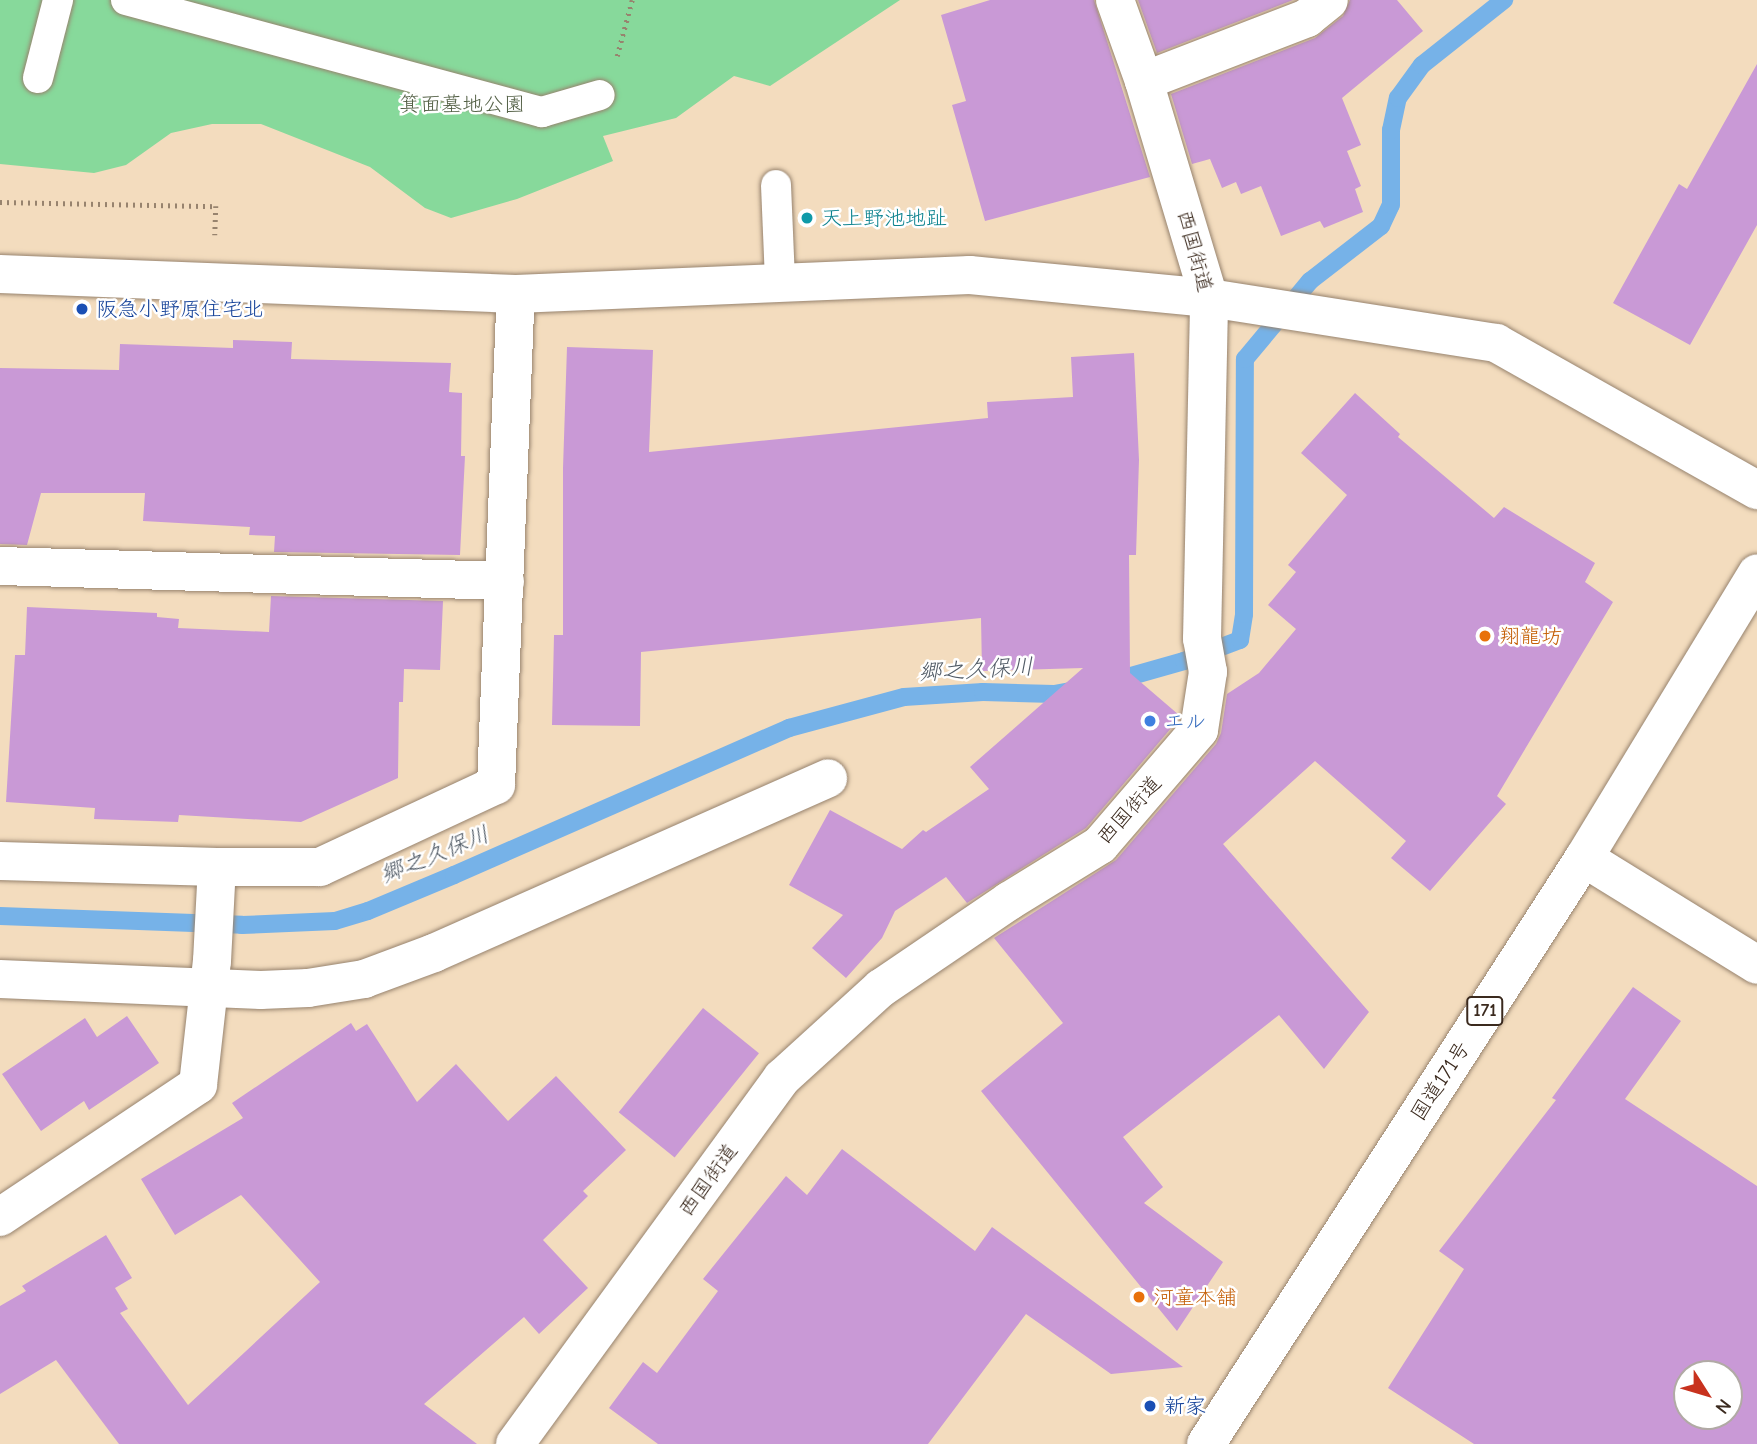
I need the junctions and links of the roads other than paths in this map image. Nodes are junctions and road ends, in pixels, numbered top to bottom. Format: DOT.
graph roads {
  1 [pos="58,0"];
  2 [pos="126,0"];
  3 [pos="1115,0"];
  4 [pos="1329,0"];
  5 [pos="38,78"];
  6 [pos="1144,81"];
  7 [pos="600,94"];
  8 [pos="776,185"];
  9 [pos="0,274"];
  10 [pos="780,282"];
  11 [pos="516,294"];
  12 [pos="1209,298"];
  13 [pos="1757,490"];
  14 [pos="0,566"];
  15 [pos="1757,573"];
  16 [pos="505,580"];
  17 [pos="828,778"];
  18 [pos="1584,858"];
  19 [pos="0,861"];
  20 [pos="216,878"];
  21 [pos="1753,957"];
  22 [pos="210,974"];
  23 [pos="0,979"];
  24 [pos="0,1217"];
  25 [pos="515,1444"];
  26 [pos="1206,1444"];
  1 -- 5 [label="lane"];
  2 -- 7 [label="lane"];
  3 -- 6 [label="main road, 西国街道"];
  4 -- 6 [label="main road"];
  6 -- 12 [label="main road, 西国街道"];
  8 -- 10 [label="lane"];
  9 -- 11 [label="main road"];
  10 -- 11 [label="main road"];
  10 -- 12 [label="main road"];
  11 -- 16 [label="main road"];
  12 -- 13 [label="main road"];
  12 -- 25 [label="main road, 西国街道"];
  14 -- 16 [label="main road"];
  15 -- 18 [label="main road, 国道171号 / 171"];
  16 -- 20 [label="main road"];
  17 -- 22 [label="main road"];
  18 -- 21 [label="main road"];
  18 -- 26 [label="main road, 国道171号 / 171"];
  19 -- 20 [label="main road"];
  20 -- 22 [label="main road"];
  22 -- 23 [label="main road"];
  22 -- 24 [label="main road"];
}
